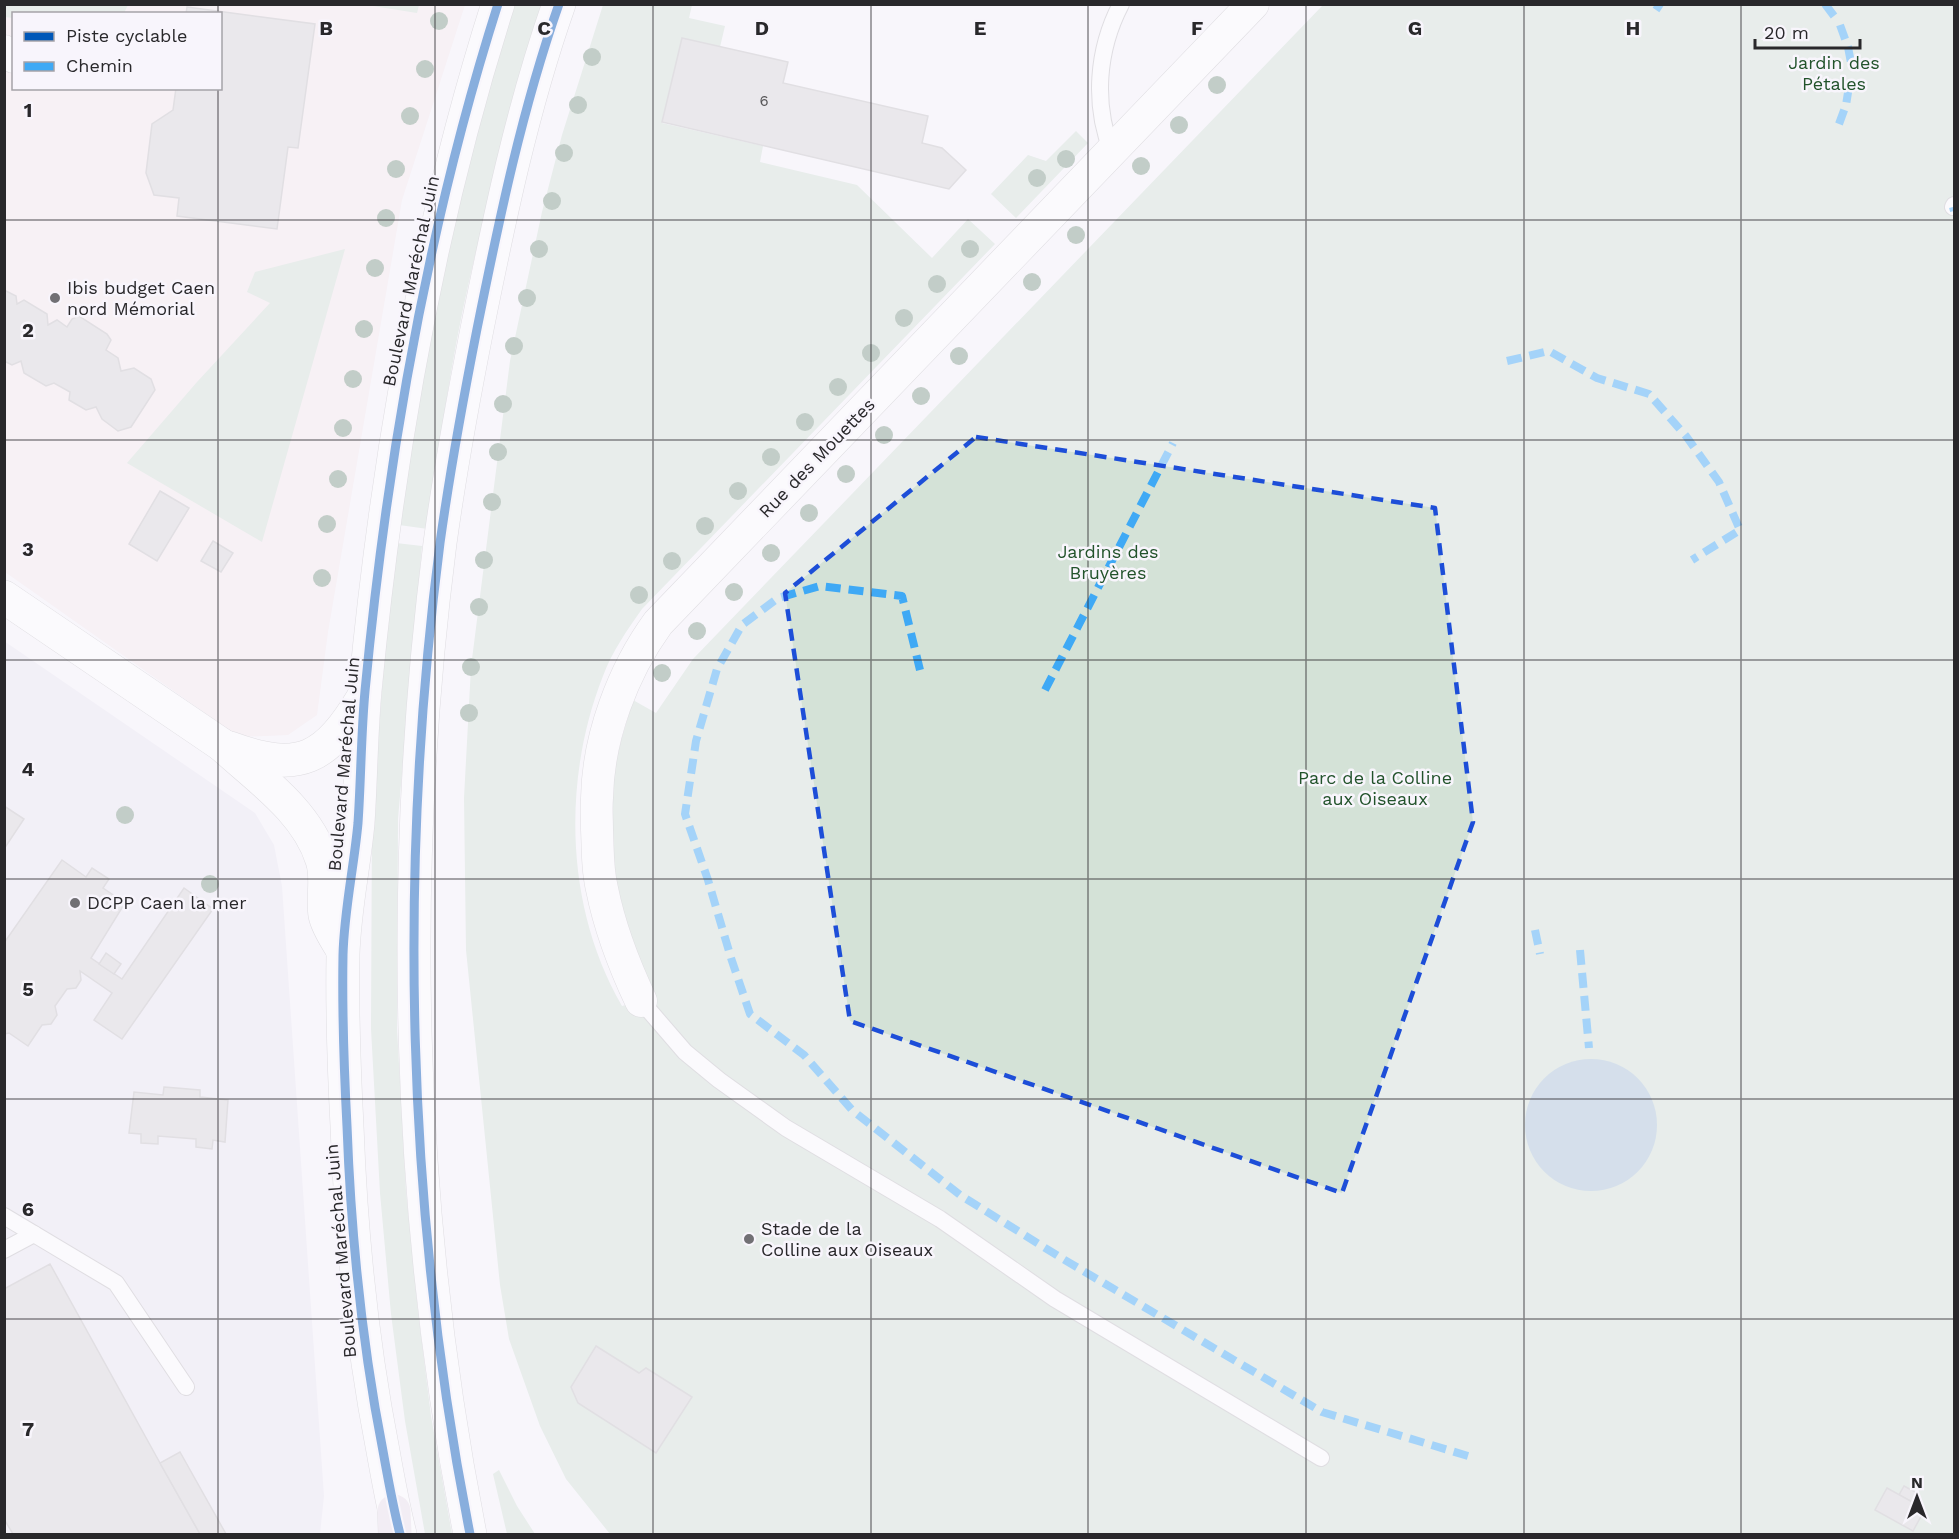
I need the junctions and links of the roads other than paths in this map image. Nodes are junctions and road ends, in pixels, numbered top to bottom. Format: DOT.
graph roads {
  1 [pos="498,4"];
  2 [pos="559,4"];
  3 [pos="1121,4"];
  4 [pos="1252,4"];
  5 [pos="1112,152"];
  6 [pos="4,597"];
  7 [pos="364,696"];
  8 [pos="222,745"];
  9 [pos="343,951"];
  10 [pos="641,1001"];
  11 [pos="4,1216"];
  12 [pos="34,1234"];
  13 [pos="4,1250"];
  14 [pos="186,1387"];
  15 [pos="1321,1458"];
  16 [pos="396,1527"];
  17 [pos="470,1534"];
  1 -- 7 [label="main road, Boulevard Maréchal Juin"];
  2 -- 17 [label="main road"];
  3 -- 5 [label="lane"];
  4 -- 5 [label="street, Rue des Mouettes"];
  5 -- 10 [label="street, Rue des Mouettes"];
  6 -- 8 [label="main road"];
  7 -- 8 [label="main road"];
  7 -- 9 [label="main road, Boulevard Maréchal Juin"];
  8 -- 9 [label="main road"];
  9 -- 16 [label="main road, Boulevard Maréchal Juin"];
  10 -- 15 [label="lane"];
  11 -- 12 [label="lane"];
  12 -- 13 [label="lane"];
  12 -- 14 [label="lane"];
}
